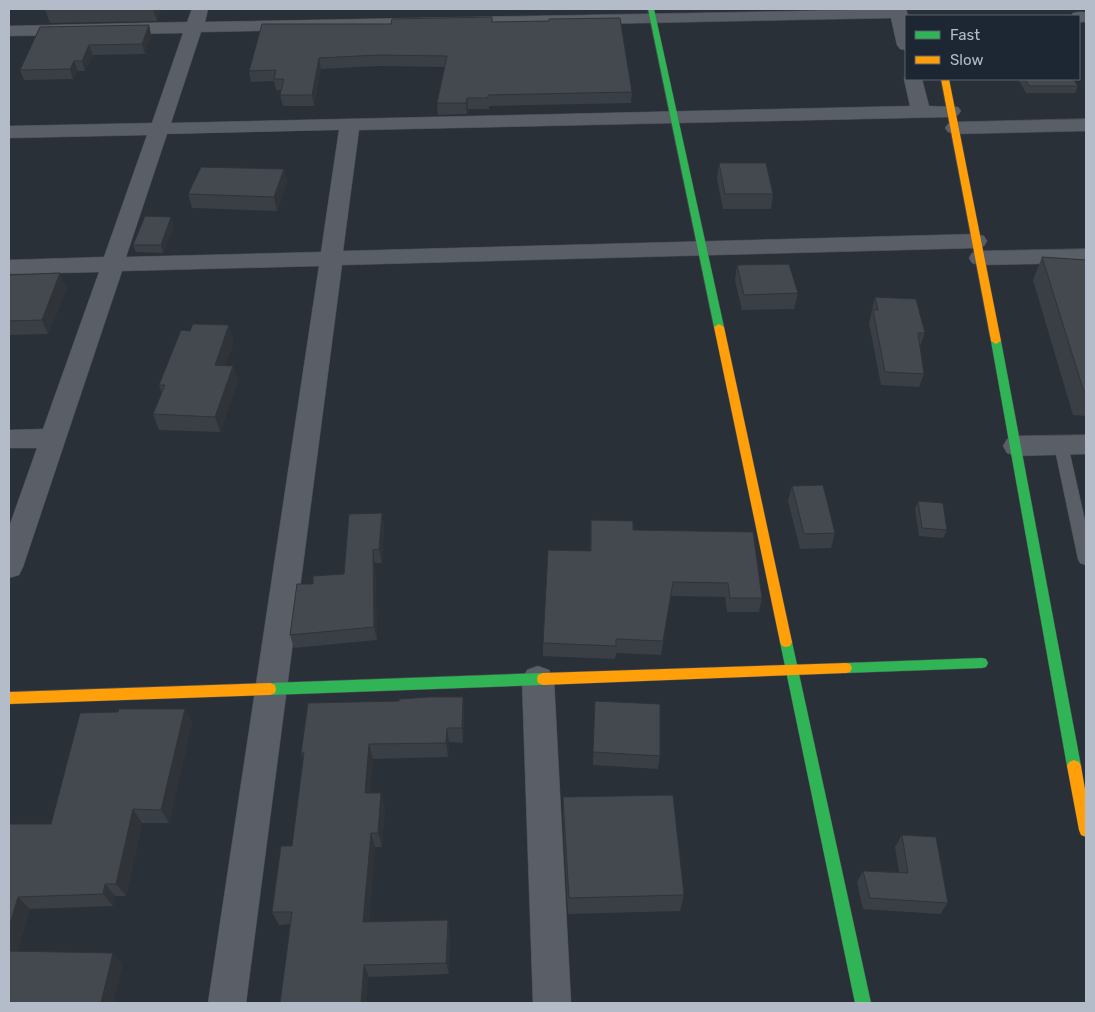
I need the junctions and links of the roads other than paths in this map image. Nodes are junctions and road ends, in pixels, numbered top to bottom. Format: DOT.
graph roads {
  1 [pos="899,11"];
  2 [pos="652,13"];
  3 [pos="198,18"];
  4 [pos="9,31"];
  5 [pos="905,40"];
  6 [pos="914,80"];
  7 [pos="945,80"];
  8 [pos="920,111"];
  9 [pos="674,117"];
  10 [pos="953,119"];
  11 [pos="350,125"];
  12 [pos="1086,125"];
  13 [pos="159,129"];
  14 [pos="9,132"];
  15 [pos="702,248"];
  16 [pos="978,249"];
  17 [pos="1086,256"];
  18 [pos="331,258"];
  19 [pos="113,264"];
  20 [pos="9,267"];
  21 [pos="53,438"];
  22 [pos="9,439"];
  23 [pos="1074,445"];
  24 [pos="1016,446"];
  25 [pos="1086,558"];
  26 [pos="9,567"];
  27 [pos="982,663"];
  28 [pos="792,670"];
  29 [pos="538,680"];
  30 [pos="271,689"];
  31 [pos="9,698"];
  32 [pos="1086,830"];
  33 [pos="227,1003"];
  34 [pos="552,1003"];
  35 [pos="863,1003"];
  1 -- 2 [label="street"];
  1 -- 5 [label="street"];
  2 -- 3 [label="street"];
  2 -- 9 [label="street"];
  3 -- 4 [label="street"];
  3 -- 13 [label="street"];
  6 -- 8 [label="street"];
  7 -- 10 [label="street"];
  8 -- 9 [label="street"];
  8 -- 10 [label="street"];
  9 -- 11 [label="street"];
  9 -- 15 [label="street"];
  10 -- 12 [label="street"];
  10 -- 16 [label="street"];
  11 -- 13 [label="street"];
  11 -- 18 [label="street"];
  13 -- 14 [label="street"];
  13 -- 19 [label="street"];
  15 -- 16 [label="street"];
  15 -- 18 [label="street"];
  15 -- 28 [label="street"];
  16 -- 17 [label="street"];
  16 -- 24 [label="street"];
  18 -- 19 [label="street"];
  18 -- 30 [label="street"];
  19 -- 20 [label="street"];
  19 -- 21 [label="street"];
  21 -- 22 [label="street"];
  21 -- 26 [label="street"];
  23 -- 24 [label="street"];
  23 -- 25 [label="lane"];
  24 -- 32 [label="street"];
  27 -- 28 [label="street"];
  28 -- 29 [label="street"];
  28 -- 35 [label="street"];
  29 -- 30 [label="street"];
  29 -- 34 [label="street"];
  30 -- 31 [label="street"];
  30 -- 33 [label="street"];
}
